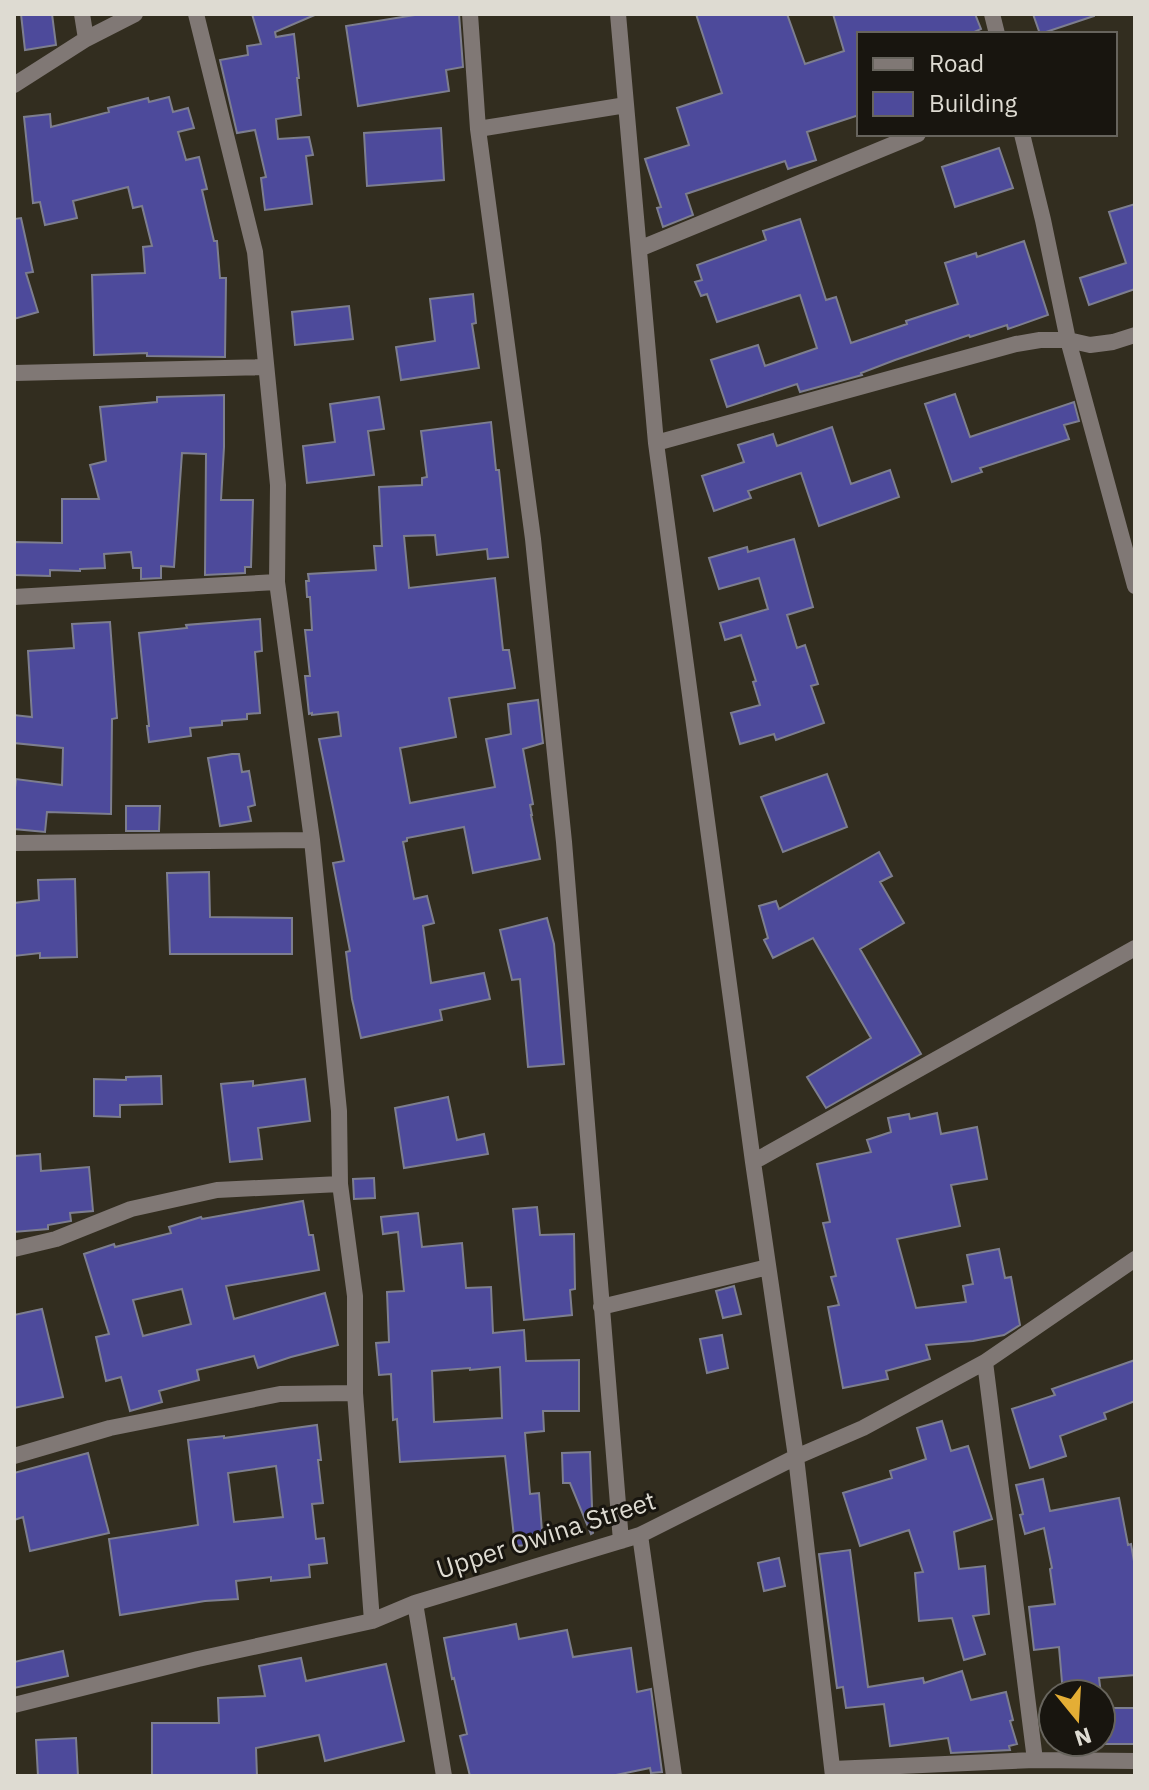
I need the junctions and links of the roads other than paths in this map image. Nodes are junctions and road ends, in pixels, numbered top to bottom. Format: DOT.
graph roads {
  1 [pos="82,14"];
  2 [pos="135,14"];
  3 [pos="196,14"];
  4 [pos="470,14"];
  5 [pos="618,14"];
  6 [pos="86,39"];
  7 [pos="14,85"];
  8 [pos="626,105"];
  9 [pos="478,129"];
  10 [pos="913,136"];
  11 [pos="1022,136"];
  12 [pos="639,249"];
  13 [pos="1135,335"];
  14 [pos="1068,340"];
  15 [pos="266,367"];
  16 [pos="14,373"];
  17 [pos="656,443"];
  18 [pos="277,582"];
  19 [pos="1135,586"];
  20 [pos="14,597"];
  21 [pos="312,840"];
  22 [pos="14,843"];
  23 [pos="1135,948"];
  24 [pos="753,1162"];
  25 [pos="340,1184"];
  26 [pos="14,1249"];
  27 [pos="1135,1259"];
  28 [pos="768,1267"];
  29 [pos="601,1307"];
  30 [pos="985,1362"];
  31 [pos="355,1393"];
  32 [pos="14,1456"];
  33 [pos="796,1457"];
  34 [pos="640,1535"];
  35 [pos="621,1541"];
  36 [pos="415,1603"];
  37 [pos="372,1621"];
  38 [pos="14,1705"];
  39 [pos="1035,1760"];
  40 [pos="1135,1761"];
  41 [pos="833,1772"];
  42 [pos="444,1776"];
  43 [pos="674,1776"];
  1 -- 6 [label="street"];
  2 -- 6 [label="street"];
  3 -- 15 [label="street"];
  4 -- 9 [label="street"];
  5 -- 8 [label="street"];
  6 -- 7 [label="street"];
  8 -- 9 [label="street"];
  8 -- 12 [label="street"];
  9 -- 29 [label="street"];
  10 -- 12 [label="street"];
  11 -- 14 [label="street"];
  12 -- 17 [label="street"];
  13 -- 14 [label="street"];
  14 -- 17 [label="street"];
  14 -- 19 [label="street"];
  15 -- 16 [label="street"];
  15 -- 18 [label="street"];
  17 -- 24 [label="street"];
  18 -- 20 [label="street"];
  18 -- 21 [label="street"];
  21 -- 22 [label="street"];
  21 -- 25 [label="street"];
  23 -- 24 [label="street"];
  24 -- 28 [label="street"];
  25 -- 26 [label="street"];
  25 -- 31 [label="street"];
  27 -- 30 [label="street, Upper Owina Street"];
  28 -- 29 [label="street"];
  28 -- 33 [label="street"];
  29 -- 35 [label="street"];
  30 -- 33 [label="street, Upper Owina Street"];
  30 -- 39 [label="street"];
  31 -- 32 [label="street"];
  31 -- 37 [label="street"];
  33 -- 34 [label="street, Upper Owina Street"];
  33 -- 41 [label="street"];
  34 -- 35 [label="street, Upper Owina Street"];
  34 -- 43 [label="street"];
  35 -- 36 [label="street, Upper Owina Street"];
  36 -- 37 [label="street, Upper Owina Street"];
  36 -- 42 [label="street"];
  37 -- 38 [label="street, Upper Owina Street"];
  39 -- 40 [label="street"];
  39 -- 41 [label="street"];
}
